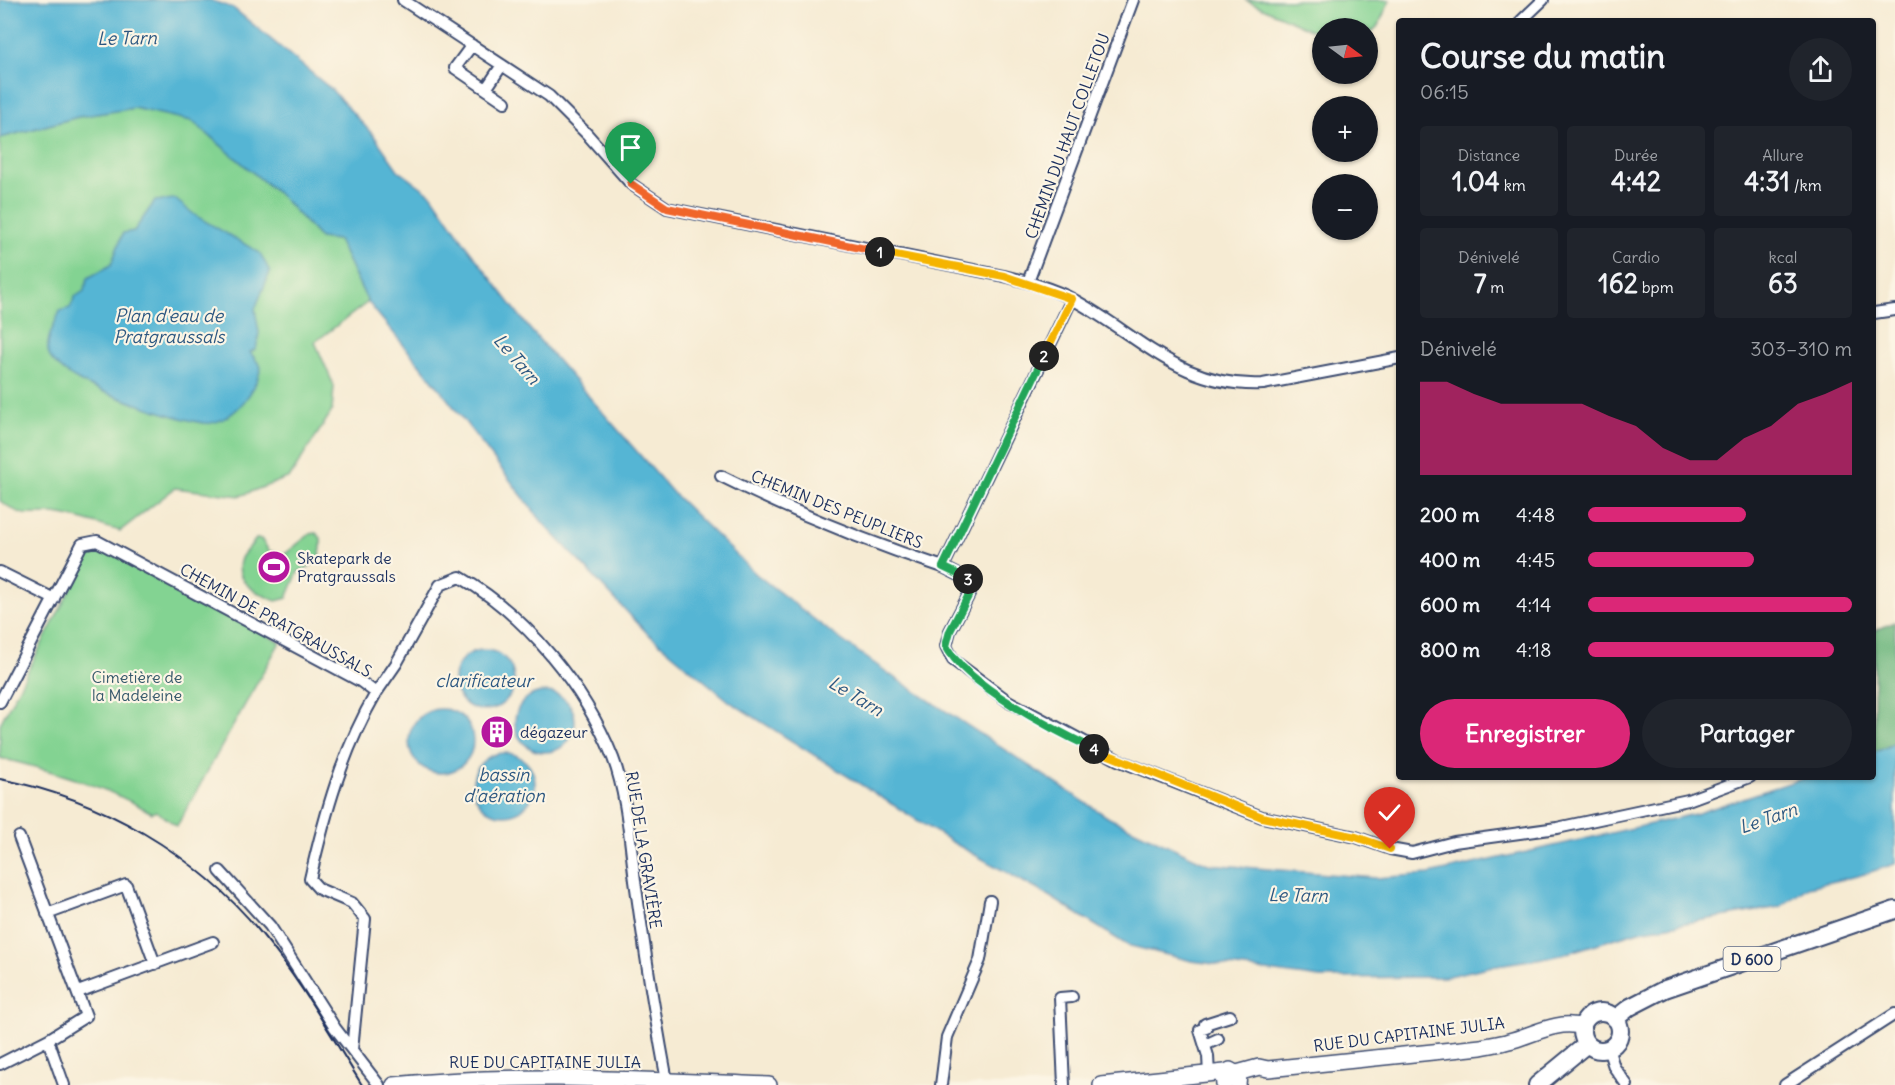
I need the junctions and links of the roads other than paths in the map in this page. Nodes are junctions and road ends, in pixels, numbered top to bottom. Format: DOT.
graph roads {
  1 [pos="403,0"];
  2 [pos="1133,0"];
  3 [pos="1543,0"];
  4 [pos="1524,18"];
  5 [pos="472,45"];
  6 [pos="502,64"];
  7 [pos="486,89"];
  8 [pos="505,102"];
  9 [pos="1028,282"];
  10 [pos="1072,299"];
  11 [pos="1895,310"];
  12 [pos="1876,313"];
  13 [pos="1396,359"];
  14 [pos="722,476"];
  15 [pos="943,567"];
  16 [pos="0,572"];
  17 [pos="54,599"];
  18 [pos="376,693"];
  19 [pos="0,702"];
  20 [pos="1742,780"];
  21 [pos="19,837"];
  22 [pos="220,871"];
  23 [pos="990,901"];
  24 [pos="1895,910"];
  25 [pos="47,914"];
  26 [pos="213,942"];
  27 [pos="155,964"];
  28 [pos="78,992"];
  29 [pos="1072,997"];
  30 [pos="1895,1014"];
  31 [pos="1230,1016"];
  32 [pos="1615,1019"];
  33 [pos="1582,1027"];
  34 [pos="1218,1039"];
  35 [pos="48,1040"];
  36 [pos="1587,1044"];
  37 [pos="1205,1045"];
  38 [pos="1608,1048"];
  39 [pos="352,1050"];
  40 [pos="0,1064"];
  41 [pos="1228,1078"];
  42 [pos="459,1082"];
  43 [pos="667,1082"];
  44 [pos="436,1083"];
  45 [pos="64,1085"];
  46 [pos="379,1085"];
  47 [pos="394,1085"];
  48 [pos="769,1085"];
  49 [pos="941,1085"];
  50 [pos="1064,1085"];
  51 [pos="1101,1085"];
  52 [pos="1537,1085"];
  53 [pos="1627,1085"];
  54 [pos="1785,1085"];
  1 -- 5 [label="street"];
  2 -- 9 [label="street, CHEMIN DU HAUT COLLETOU"];
  3 -- 4 [label="street"];
  5 -- 6 [label="street"];
  5 -- 7 [label="street"];
  6 -- 7 [label="street"];
  6 -- 9 [label="street"];
  7 -- 8 [label="street"];
  9 -- 10 [label="street"];
  10 -- 13 [label="street"];
  10 -- 15 [label="street"];
  11 -- 12 [label="street"];
  14 -- 15 [label="street, CHEMIN DES PEUPLIERS"];
  15 -- 20 [label="street, CHEMIN DES PEUPLIERS"];
  16 -- 17 [label="street"];
  17 -- 18 [label="street, CHEMIN DE PRATGRAUSSALS"];
  17 -- 19 [label="street, CHEMIN DE PRATGRAUSSALS"];
  18 -- 39 [label="street, CHEMIN DE PRATGRAUSSALS"];
  18 -- 43 [label="street, RUE DE LA GRAVIÈRE"];
  21 -- 25 [label="street"];
  22 -- 39 [label="street"];
  23 -- 49 [label="street"];
  24 -- 32 [label="main road, D 600"];
  25 -- 27 [label="street"];
  25 -- 28 [label="street"];
  26 -- 27 [label="street"];
  27 -- 28 [label="street"];
  28 -- 35 [label="street"];
  29 -- 50 [label="street"];
  30 -- 54 [label="street"];
  31 -- 37 [label="street"];
  32 -- 33 [label="main road"];
  32 -- 38 [label="main road"];
  33 -- 36 [label="main road"];
  33 -- 41 [label="street, RUE DU CAPITAINE JULIA"];
  34 -- 37 [label="street"];
  35 -- 40 [label="street"];
  35 -- 45 [label="street"];
  36 -- 38 [label="main road"];
  36 -- 52 [label="main road"];
  37 -- 41 [label="street"];
  38 -- 53 [label="street"];
  39 -- 46 [label="street"];
  41 -- 51 [label="street, RUE DU CAPITAINE JULIA"];
  42 -- 43 [label="street, RUE DU CAPITAINE JULIA"];
  42 -- 44 [label="street, RUE DU CAPITAINE JULIA"];
  43 -- 48 [label="street, RUE DU CAPITAINE JULIA"];
  44 -- 47 [label="street, RUE DU CAPITAINE JULIA"];
}
